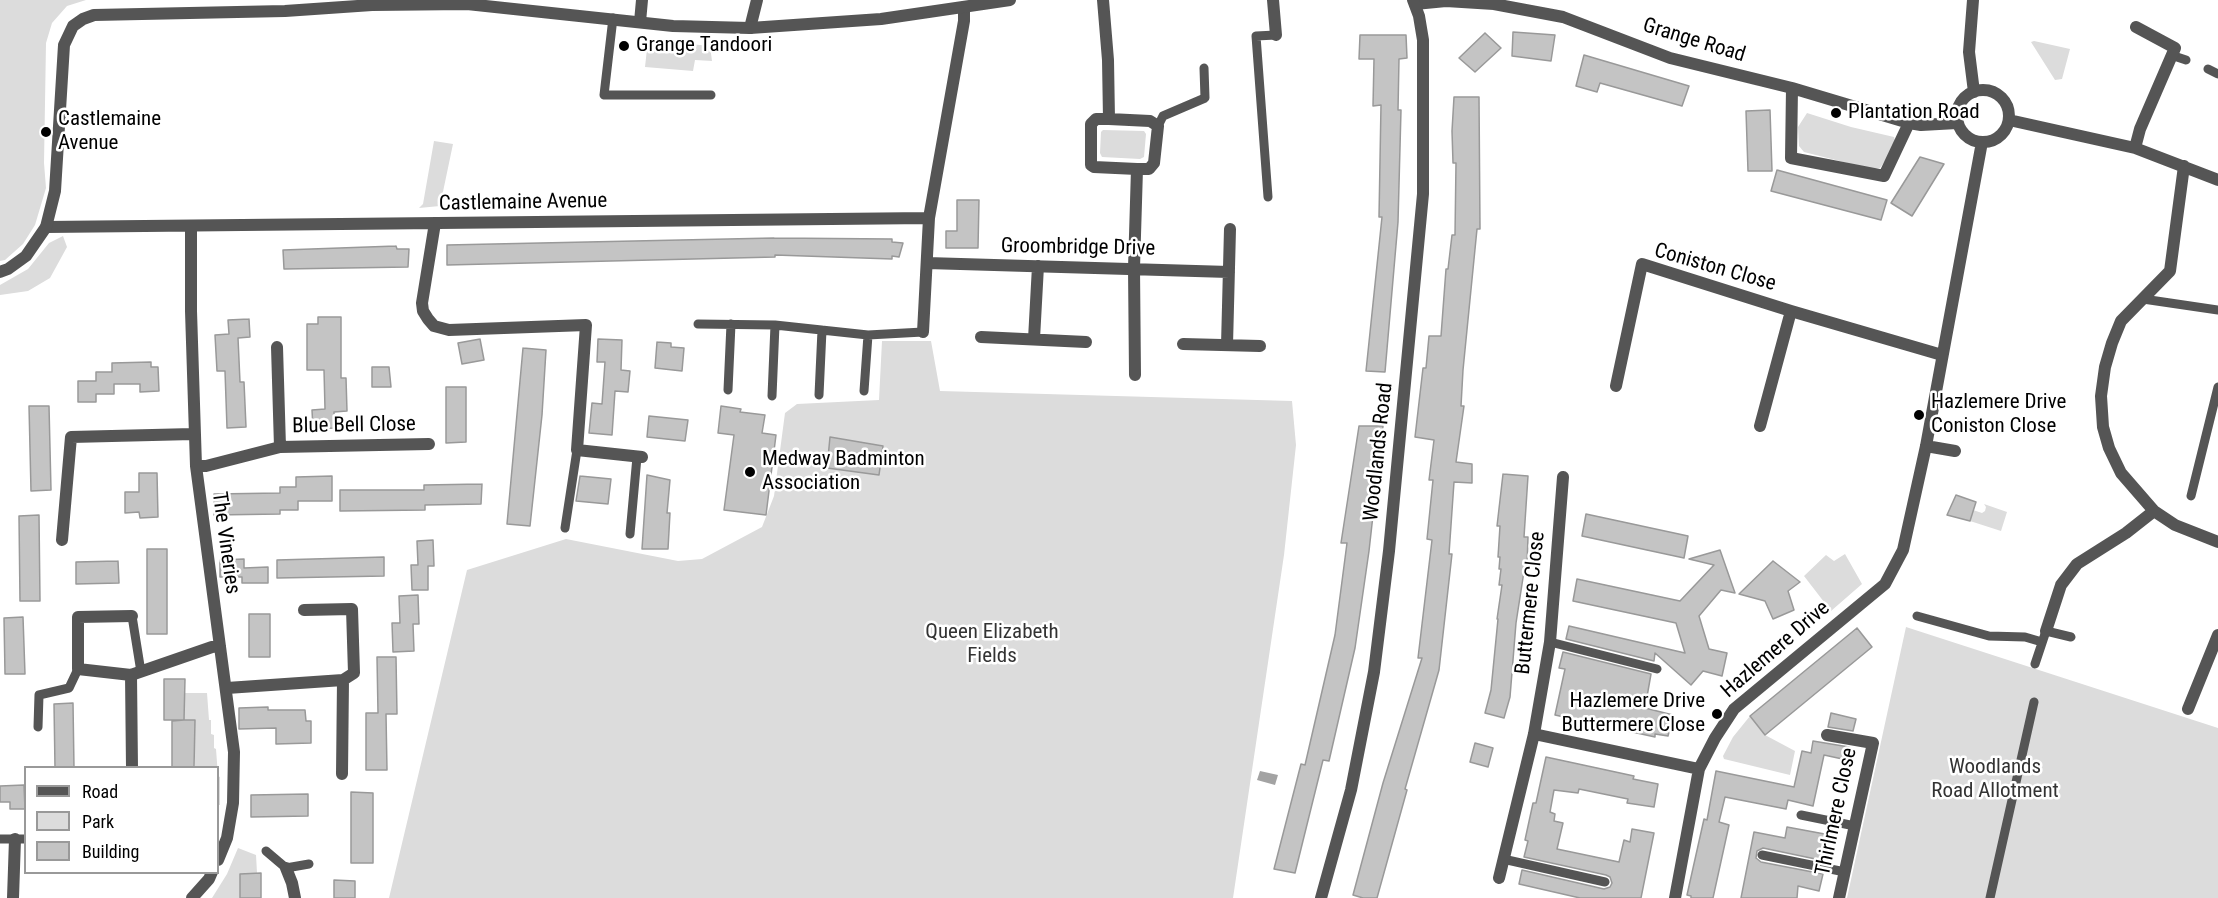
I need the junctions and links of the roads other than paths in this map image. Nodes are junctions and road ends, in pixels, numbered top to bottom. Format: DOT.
graph roads {
  1 [pos="642,0"];
  2 [pos="757,0"];
  3 [pos="1010,0"];
  4 [pos="1103,0"];
  5 [pos="1273,0"];
  6 [pos="1972,0"];
  7 [pos="476,2"];
  8 [pos="1414,2"];
  9 [pos="964,8"];
  10 [pos="613,18"];
  11 [pos="640,22"];
  12 [pos="2136,27"];
  13 [pos="750,28"];
  14 [pos="1276,35"];
  15 [pos="2175,48"];
  16 [pos="2186,60"];
  17 [pos="1204,68"];
  18 [pos="2208,69"];
  19 [pos="2218,74"];
  20 [pos="1792,88"];
  21 [pos="1974,92"];
  22 [pos="711,95"];
  23 [pos="1109,119"];
  24 [pos="2009,120"];
  25 [pos="1909,123"];
  26 [pos="1957,123"];
  27 [pos="1158,126"];
  28 [pos="1982,142"];
  29 [pos="2135,148"];
  30 [pos="2184,166"];
  31 [pos="1137,169"];
  32 [pos="2218,180"];
  33 [pos="1268,197"];
  34 [pos="929,218"];
  35 [pos="435,223"];
  36 [pos="191,226"];
  37 [pos="46,227"];
  38 [pos="1230,229"];
  39 [pos="927,263"];
  40 [pos="1038,266"];
  41 [pos="1134,268"];
  42 [pos="0,272"];
  43 [pos="1229,272"];
  44 [pos="2143,299"];
  45 [pos="2218,310"];
  46 [pos="1791,311"];
  47 [pos="698,324"];
  48 [pos="731,324"];
  49 [pos="775,325"];
  50 [pos="822,330"];
  51 [pos="923,332"];
  52 [pos="868,335"];
  53 [pos="981,337"];
  54 [pos="1034,339"];
  55 [pos="1086,342"];
  56 [pos="1183,344"];
  57 [pos="1227,345"];
  58 [pos="1260,346"];
  59 [pos="277,347"];
  60 [pos="1942,355"];
  61 [pos="1135,375"];
  62 [pos="1616,386"];
  63 [pos="2218,387"];
  64 [pos="728,390"];
  65 [pos="864,391"];
  66 [pos="819,395"];
  67 [pos="772,396"];
  68 [pos="1760,426"];
  69 [pos="193,434"];
  70 [pos="429,444"];
  71 [pos="1926,446"];
  72 [pos="280,447"];
  73 [pos="577,450"];
  74 [pos="1955,451"];
  75 [pos="640,457"];
  76 [pos="196,466"];
  77 [pos="1563,477"];
  78 [pos="2191,496"];
  79 [pos="2154,511"];
  80 [pos="565,528"];
  81 [pos="630,534"];
  82 [pos="62,540"];
  83 [pos="2218,542"];
  84 [pos="303,610"];
  85 [pos="132,616"];
  86 [pos="1917,616"];
  87 [pos="2044,636"];
  88 [pos="2071,637"];
  89 [pos="2217,640"];
  90 [pos="1550,642"];
  91 [pos="220,646"];
  92 [pos="2035,664"];
  93 [pos="78,669"];
  94 [pos="1657,669"];
  95 [pos="136,673"];
  96 [pos="343,680"];
  97 [pos="227,688"];
  98 [pos="2034,702"];
  99 [pos="2188,710"];
  100 [pos="38,728"];
  101 [pos="1534,734"];
  102 [pos="1827,735"];
  103 [pos="132,766"];
  104 [pos="1699,769"];
  105 [pos="342,774"];
  106 [pos="1801,815"];
  107 [pos="1856,826"];
  108 [pos="0,839"];
  109 [pos="20,839"];
  110 [pos="266,850"];
  111 [pos="1762,855"];
  112 [pos="219,858"];
  113 [pos="1503,859"];
  114 [pos="309,864"];
  115 [pos="286,868"];
  116 [pos="1845,872"];
  117 [pos="212,874"];
  118 [pos="1499,878"];
  119 [pos="1605,882"];
  120 [pos="13,898"];
  121 [pos="192,898"];
  122 [pos="295,898"];
  123 [pos="1321,898"];
  124 [pos="1675,898"];
  125 [pos="1839,898"];
  126 [pos="1990,898"];
  1 -- 11 [label="street"];
  2 -- 13 [label="street"];
  3 -- 9 [label="street"];
  4 -- 23 [label="street"];
  5 -- 14 [label="street"];
  6 -- 21 [label="street"];
  7 -- 10 [label="street"];
  7 -- 37 [label="street"];
  8 -- 20 [label="street, Grange Road"];
  8 -- 123 [label="street, Woodlands Road"];
  9 -- 13 [label="street"];
  9 -- 34 [label="street"];
  10 -- 11 [label="street"];
  10 -- 22 [label="lane"];
  11 -- 13 [label="street"];
  12 -- 15 [label="street"];
  14 -- 33 [label="lane"];
  15 -- 16 [label="lane"];
  15 -- 29 [label="street"];
  17 -- 27 [label="lane"];
  18 -- 19 [label="lane"];
  20 -- 25 [label="street, Grange Road"];
  20 -- 25 [label="street"];
  21 -- 24 [label="street"];
  21 -- 26 [label="street"];
  23 -- 27 [label="street"];
  23 -- 31 [label="street"];
  24 -- 28 [label="street"];
  24 -- 29 [label="street"];
  25 -- 26 [label="street, Grange Road"];
  26 -- 28 [label="street"];
  27 -- 31 [label="street"];
  28 -- 60 [label="street, Hazlemere Drive"];
  29 -- 30 [label="street"];
  30 -- 32 [label="street"];
  30 -- 44 [label="street"];
  31 -- 41 [label="street"];
  34 -- 35 [label="street, Castlemaine Avenue"];
  34 -- 39 [label="street"];
  35 -- 36 [label="street, Castlemaine Avenue"];
  35 -- 73 [label="street"];
  36 -- 37 [label="street, Castlemaine Avenue"];
  36 -- 69 [label="street, The Vineries"];
  37 -- 42 [label="street"];
  38 -- 43 [label="street"];
  39 -- 40 [label="street, Groombridge Drive"];
  39 -- 51 [label="street"];
  40 -- 41 [label="street, Groombridge Drive"];
  40 -- 54 [label="street"];
  41 -- 43 [label="street, Groombridge Drive"];
  41 -- 61 [label="street"];
  43 -- 57 [label="street"];
  44 -- 45 [label="lane"];
  44 -- 79 [label="street"];
  46 -- 60 [label="street, Coniston Close"];
  46 -- 62 [label="street, Coniston Close"];
  46 -- 68 [label="street, Coniston Close"];
  47 -- 48 [label="lane"];
  48 -- 49 [label="lane"];
  48 -- 64 [label="lane"];
  49 -- 50 [label="lane"];
  49 -- 67 [label="lane"];
  50 -- 52 [label="lane"];
  50 -- 66 [label="lane"];
  51 -- 52 [label="lane"];
  52 -- 65 [label="lane"];
  53 -- 54 [label="street"];
  54 -- 55 [label="street"];
  56 -- 57 [label="street"];
  57 -- 58 [label="street"];
  59 -- 72 [label="street, Blue Bell Close"];
  60 -- 71 [label="street, Hazlemere Drive"];
  63 -- 78 [label="lane"];
  69 -- 76 [label="street, The Vineries"];
  69 -- 82 [label="street"];
  70 -- 72 [label="street, Blue Bell Close"];
  71 -- 74 [label="street"];
  71 -- 104 [label="street, Hazlemere Drive"];
  72 -- 76 [label="street, Blue Bell Close"];
  73 -- 75 [label="street"];
  73 -- 80 [label="lane"];
  75 -- 81 [label="lane"];
  76 -- 91 [label="street, The Vineries"];
  77 -- 90 [label="street, Buttermere Close"];
  79 -- 83 [label="street"];
  79 -- 87 [label="street"];
  84 -- 96 [label="street"];
  85 -- 93 [label="street"];
  85 -- 95 [label="lane"];
  86 -- 87 [label="lane"];
  87 -- 88 [label="lane"];
  87 -- 92 [label="lane"];
  89 -- 99 [label="street"];
  90 -- 94 [label="lane"];
  90 -- 101 [label="street, Buttermere Close"];
  91 -- 95 [label="street"];
  91 -- 97 [label="street, The Vineries"];
  93 -- 95 [label="street"];
  93 -- 100 [label="lane"];
  95 -- 103 [label="street"];
  96 -- 97 [label="street"];
  96 -- 105 [label="street"];
  97 -- 112 [label="street, The Vineries"];
  98 -- 126 [label="lane"];
  101 -- 104 [label="street"];
  101 -- 113 [label="street, Buttermere Close"];
  102 -- 107 [label="street, Thirlmere Close"];
  104 -- 124 [label="street, Hazlemere Drive"];
  106 -- 107 [label="lane"];
  107 -- 116 [label="street, Thirlmere Close"];
  108 -- 109 [label="lane"];
  109 -- 120 [label="street"];
  110 -- 115 [label="lane"];
  111 -- 116 [label="lane"];
  113 -- 118 [label="street, Buttermere Close"];
  113 -- 119 [label="lane"];
  114 -- 115 [label="lane"];
  115 -- 122 [label="street"];
  116 -- 125 [label="street, Thirlmere Close"];
  117 -- 121 [label="street"];
}
